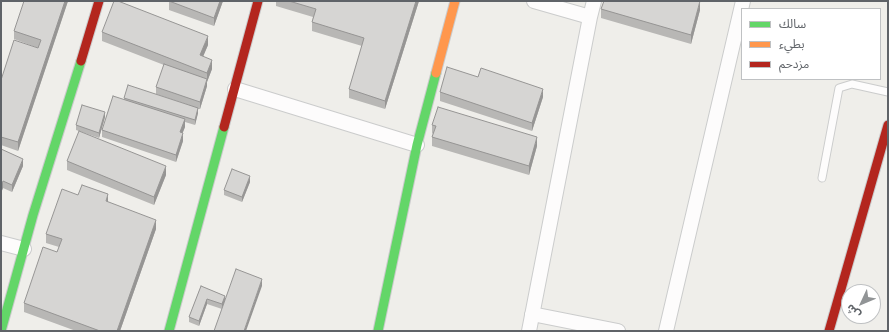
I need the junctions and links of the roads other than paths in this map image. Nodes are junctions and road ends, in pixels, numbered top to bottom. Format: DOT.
graph roads {
  1 [pos="99,1"];
  2 [pos="258,1"];
  3 [pos="455,1"];
  4 [pos="534,1"];
  5 [pos="594,1"];
  6 [pos="741,10"];
  7 [pos="590,17"];
  8 [pos="235,88"];
  9 [pos="888,92"];
  10 [pos="888,125"];
  11 [pos="417,145"];
  12 [pos="822,178"];
  13 [pos="1,243"];
  14 [pos="24,249"];
  15 [pos="532,315"];
  16 [pos="1,331"];
  17 [pos="169,331"];
  18 [pos="378,331"];
  19 [pos="529,331"];
  20 [pos="598,331"];
  21 [pos="618,331"];
  22 [pos="666,331"];
  23 [pos="829,331"];
  1 -- 14 [label="street"];
  2 -- 8 [label="street"];
  3 -- 11 [label="street"];
  4 -- 7 [label="street"];
  5 -- 7 [label="street"];
  6 -- 22 [label="street"];
  7 -- 15 [label="street"];
  8 -- 11 [label="street"];
  8 -- 17 [label="street"];
  9 -- 12 [label="lane"];
  10 -- 23 [label="street"];
  11 -- 18 [label="street"];
  13 -- 14 [label="street"];
  14 -- 16 [label="street"];
  15 -- 19 [label="street"];
  15 -- 20 [label="street"];
  15 -- 21 [label="street"];
}
